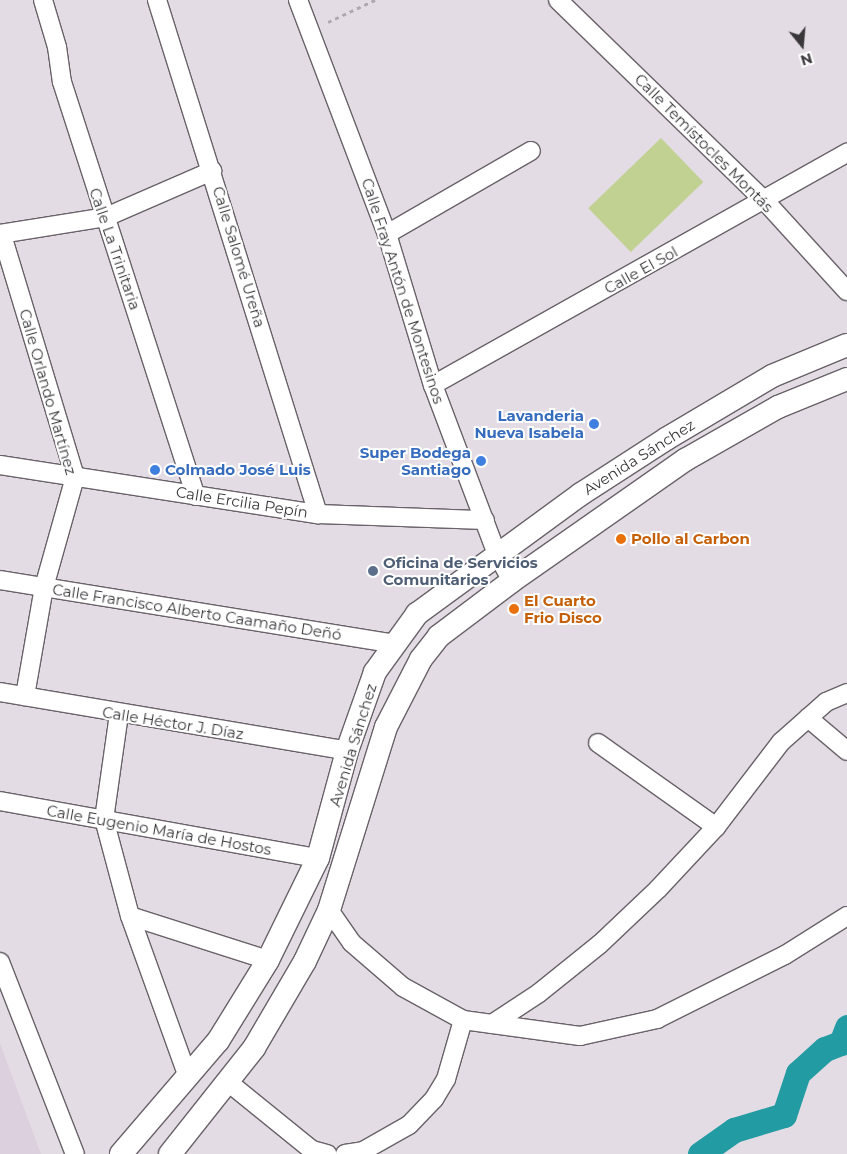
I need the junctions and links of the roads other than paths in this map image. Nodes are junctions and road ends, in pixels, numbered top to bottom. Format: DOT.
graph roads {
  1 [pos="43,0"];
  2 [pos="157,0"];
  3 [pos="298,0"];
  4 [pos="558,0"];
  5 [pos="531,151"];
  6 [pos="847,153"];
  7 [pos="212,171"];
  8 [pos="765,201"];
  9 [pos="106,217"];
  10 [pos="1,234"];
  11 [pos="387,234"];
  12 [pos="847,291"];
  13 [pos="847,345"];
  14 [pos="847,379"];
  15 [pos="433,385"];
  16 [pos="0,465"];
  17 [pos="74,477"];
  18 [pos="196,496"];
  19 [pos="318,514"];
  20 [pos="486,520"];
  21 [pos="496,554"];
  22 [pos="0,580"];
  23 [pos="512,580"];
  24 [pos="44,587"];
  25 [pos="394,644"];
  26 [pos="0,692"];
  27 [pos="847,693"];
  28 [pos="25,696"];
  29 [pos="119,714"];
  30 [pos="808,718"];
  31 [pos="598,743"];
  32 [pos="347,751"];
  33 [pos="847,751"];
  34 [pos="0,802"];
  35 [pos="104,819"];
  36 [pos="716,827"];
  37 [pos="318,858"];
  38 [pos="329,910"];
  39 [pos="130,916"];
  40 [pos="847,916"];
  41 [pos="268,960"];
  42 [pos="0,962"];
  43 [pos="463,1020"];
  44 [pos="492,1024"];
  45 [pos="188,1077"];
  46 [pos="228,1082"];
  47 [pos="75,1154"];
  48 [pos="121,1154"];
  49 [pos="170,1154"];
  50 [pos="327,1154"];
  51 [pos="345,1154"];
  1 -- 9 [label="street, Calle La Trinitaria"];
  2 -- 7 [label="street, Calle Salomé Ureña"];
  3 -- 11 [label="street, Calle Fray Antón de Montesinos"];
  4 -- 8 [label="street, Calle Temístocles Montás"];
  5 -- 11 [label="street"];
  6 -- 8 [label="street, Calle El Sol"];
  7 -- 9 [label="street"];
  7 -- 19 [label="street, Calle Salomé Ureña"];
  8 -- 12 [label="street, Calle Temístocles Montás"];
  8 -- 15 [label="street, Calle El Sol"];
  9 -- 10 [label="street"];
  9 -- 18 [label="street, Calle La Trinitaria"];
  10 -- 17 [label="street, Calle Orlando Martínez"];
  11 -- 15 [label="street, Calle Fray Antón de Montesinos"];
  13 -- 21 [label="street, Avenida Sánchez"];
  14 -- 23 [label="street, Avenida Sánchez"];
  15 -- 20 [label="street, Calle Fray Antón de Montesinos"];
  16 -- 17 [label="street, Calle Ercilia Pepín"];
  17 -- 18 [label="street, Calle Ercilia Pepín"];
  17 -- 24 [label="street, Calle Orlando Martínez"];
  18 -- 19 [label="street, Calle Ercilia Pepín"];
  19 -- 20 [label="street, Calle Ercilia Pepín"];
  20 -- 21 [label="street, Calle Fray Antón de Montesinos"];
  21 -- 23 [label="street, Calle Fray Antón de Montesinos"];
  21 -- 25 [label="street, Avenida Sánchez"];
  22 -- 24 [label="street, Calle Francisco Alberto Caamaño Deñó"];
  23 -- 38 [label="street, Avenida Sánchez"];
  24 -- 25 [label="street, Calle Francisco Alberto Caamaño Deñó"];
  24 -- 28 [label="street, Calle Orlando Martínez"];
  25 -- 32 [label="street, Avenida Sánchez"];
  26 -- 28 [label="street, Calle Héctor J. Díaz"];
  27 -- 30 [label="street"];
  28 -- 29 [label="street, Calle Héctor J. Díaz"];
  29 -- 32 [label="street, Calle Héctor J. Díaz"];
  29 -- 35 [label="street"];
  30 -- 33 [label="street"];
  30 -- 36 [label="street"];
  31 -- 36 [label="street"];
  32 -- 37 [label="street, Avenida Sánchez"];
  34 -- 35 [label="street, Calle Eugenio María de Hostos"];
  35 -- 37 [label="street, Calle Eugenio María de Hostos"];
  35 -- 39 [label="street"];
  36 -- 44 [label="street"];
  37 -- 41 [label="street, Avenida Sánchez"];
  38 -- 43 [label="street"];
  38 -- 46 [label="street, Avenida Sánchez"];
  39 -- 41 [label="street"];
  39 -- 45 [label="street"];
  40 -- 44 [label="street"];
  41 -- 45 [label="street, Avenida Sánchez"];
  42 -- 47 [label="street"];
  43 -- 44 [label="street"];
  43 -- 51 [label="street"];
  45 -- 48 [label="street, Avenida Sánchez"];
  46 -- 49 [label="street, Avenida Sánchez"];
  46 -- 50 [label="street"];
}
